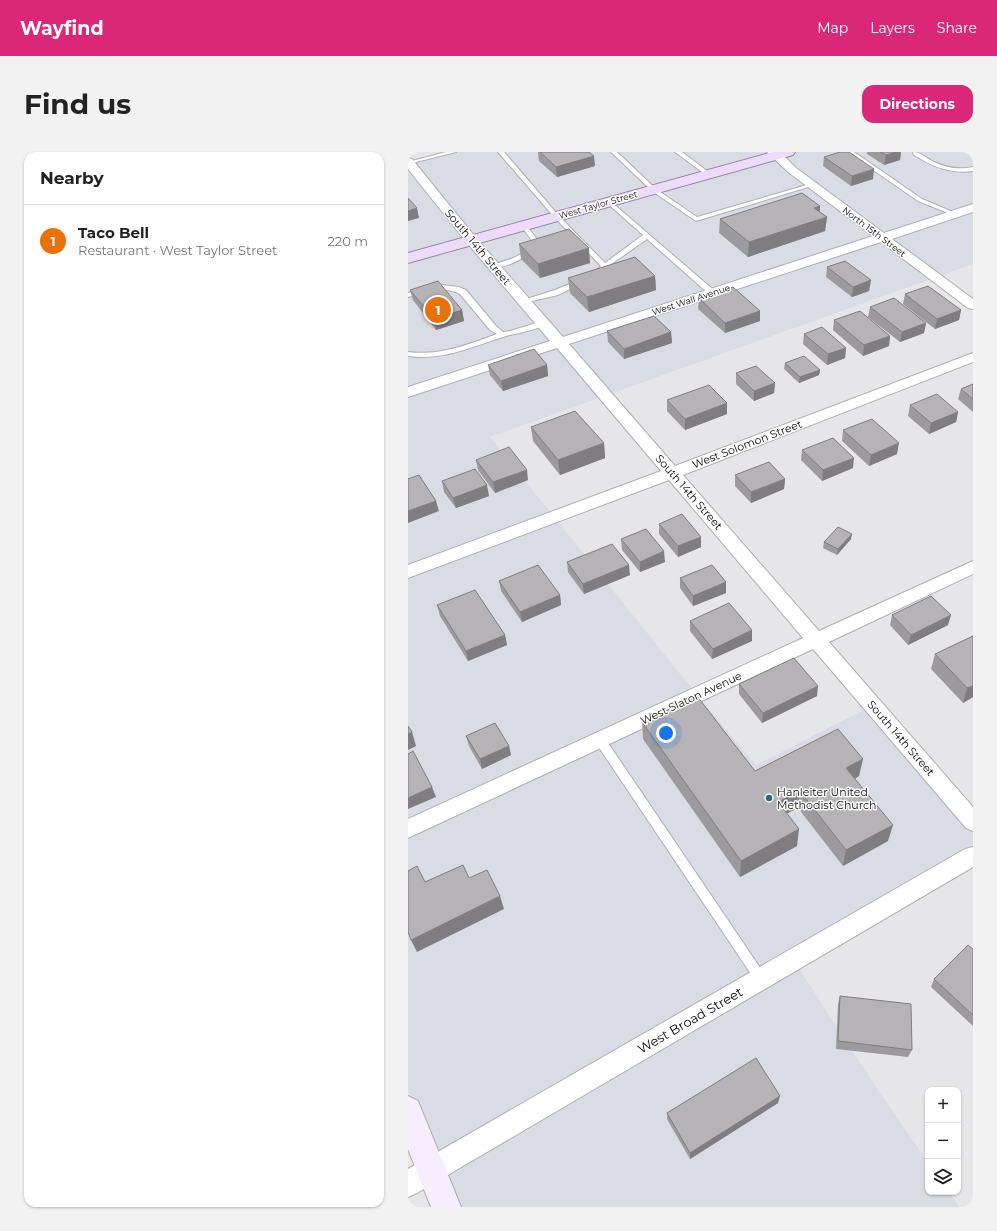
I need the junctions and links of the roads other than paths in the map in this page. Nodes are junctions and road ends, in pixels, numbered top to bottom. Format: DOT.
graph roads {
  1 [pos="453,152"];
  2 [pos="501,152"];
  3 [pos="614,152"];
  4 [pos="678,152"];
  5 [pos="850,152"];
  6 [pos="916,152"];
  7 [pos="779,153"];
  8 [pos="409,162"];
  9 [pos="973,169"];
  10 [pos="708,174"];
  11 [pos="812,185"];
  12 [pos="654,190"];
  13 [pos="609,202"];
  14 [pos="973,208"];
  15 [pos="955,214"];
  16 [pos="557,217"];
  17 [pos="524,226"];
  18 [pos="646,236"];
  19 [pos="882,238"];
  20 [pos="472,241"];
  21 [pos="408,258"];
  22 [pos="494,266"];
  23 [pos="605,266"];
  24 [pos="713,293"];
  25 [pos="408,295"];
  26 [pos="524,301"];
  27 [pos="973,305"];
  28 [pos="543,323"];
  29 [pos="506,334"];
  30 [pos="560,343"];
  31 [pos="408,354"];
  32 [pos="973,357"];
  33 [pos="408,392"];
  34 [pos="673,473"];
  35 [pos="973,567"];
  36 [pos="408,572"];
  37 [pos="816,640"];
  38 [pos="600,740"];
  39 [pos="973,822"];
  40 [pos="408,829"];
  41 [pos="973,856"];
  42 [pos="761,979"];
  43 [pos="408,1112"];
  44 [pos="420,1178"];
  45 [pos="446,1207"];
  1 -- 8 [label="lane"];
  2 -- 16 [label="lane"];
  3 -- 12 [label="lane"];
  4 -- 10 [label="lane"];
  5 -- 15 [label="lane"];
  6 -- 9 [label="lane"];
  7 -- 10 [label="main road, West Taylor Street"];
  7 -- 11 [label="street, North 15th Street"];
  8 -- 20 [label="street, South 14th Street"];
  10 -- 12 [label="main road, West Taylor Street"];
  11 -- 12 [label="lane"];
  11 -- 19 [label="street, North 15th Street"];
  12 -- 13 [label="main road, West Taylor Street"];
  13 -- 16 [label="main road, West Taylor Street"];
  13 -- 18 [label="lane"];
  14 -- 15 [label="street, West Wall Avenue"];
  15 -- 19 [label="street, West Wall Avenue"];
  16 -- 17 [label="main road, West Taylor Street"];
  16 -- 23 [label="lane"];
  17 -- 20 [label="main road, West Taylor Street"];
  17 -- 22 [label="lane"];
  18 -- 23 [label="lane"];
  18 -- 24 [label="lane"];
  19 -- 24 [label="street, West Wall Avenue"];
  19 -- 27 [label="street, North 15th Street"];
  20 -- 21 [label="main road, West Taylor Street"];
  20 -- 22 [label="street, South 14th Street"];
  22 -- 26 [label="street, South 14th Street"];
  23 -- 26 [label="lane"];
  24 -- 30 [label="street, West Wall Avenue"];
  25 -- 29 [label="lane"];
  26 -- 28 [label="street, South 14th Street"];
  28 -- 29 [label="lane"];
  28 -- 30 [label="street, South 14th Street"];
  29 -- 31 [label="lane"];
  30 -- 33 [label="street, West Wall Avenue"];
  30 -- 34 [label="street, South 14th Street"];
  32 -- 34 [label="street, West Solomon Street"];
  34 -- 36 [label="street, West Solomon Street"];
  34 -- 37 [label="street, South 14th Street"];
  35 -- 37 [label="street, West Slaton Avenue"];
  37 -- 38 [label="street, West Slaton Avenue"];
  37 -- 39 [label="street, South 14th Street"];
  38 -- 40 [label="street, West Slaton Avenue"];
  38 -- 42 [label="lane"];
  41 -- 42 [label="street, West Broad Street"];
  42 -- 44 [label="street, West Broad Street"];
  43 -- 44 [label="street"];
  44 -- 45 [label="street"];
}
